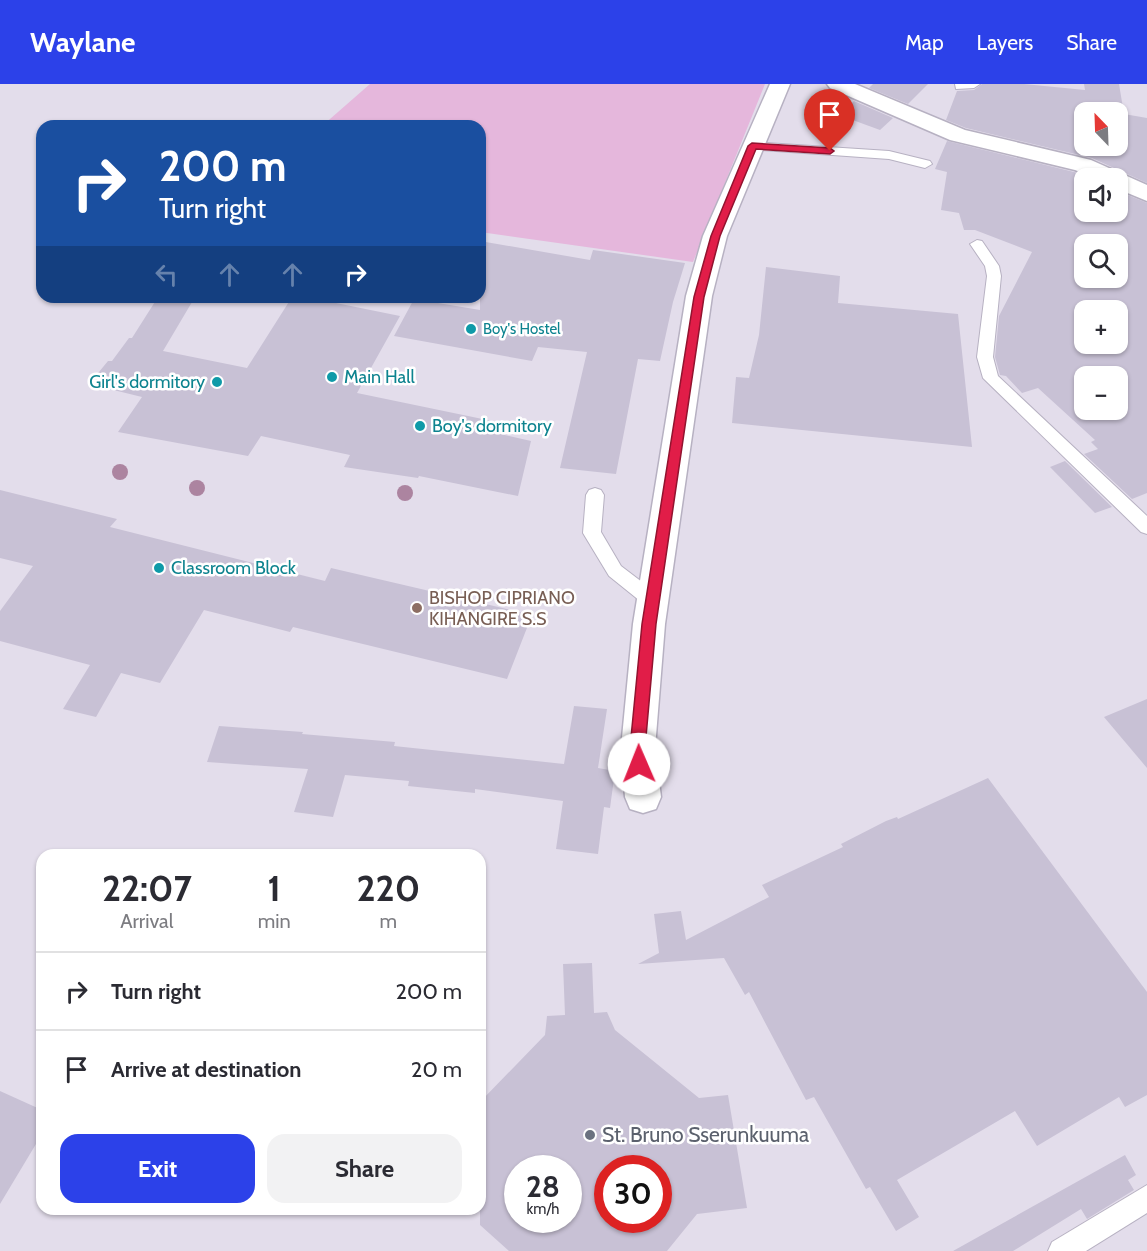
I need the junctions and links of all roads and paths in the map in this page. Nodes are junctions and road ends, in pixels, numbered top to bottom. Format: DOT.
graph roads {
  1 [pos="780,84"];
  2 [pos="837,84"];
  3 [pos="974,84"];
  4 [pos="960,86"];
  5 [pos="752,146"];
  6 [pos="925,164"];
  7 [pos="1090,168"];
  8 [pos="1128,185"];
  9 [pos="1147,194"];
  10 [pos="977,244"];
  11 [pos="595,495"];
  12 [pos="1147,527"];
  13 [pos="652,600"];
  14 [pos="643,796"];
  15 [pos="1147,1198"];
  16 [pos="1061,1251"];
  1 -- 5 [label="street"];
  2 -- 7 [label="street"];
  3 -- 4 [label="lane"];
  5 -- 6 [label="lane"];
  5 -- 13 [label="street"];
  8 -- 9 [label="street"];
  10 -- 12 [label="lane"];
  11 -- 13 [label="lane"];
  13 -- 14 [label="street"];
  15 -- 16 [label="lane"];
}
